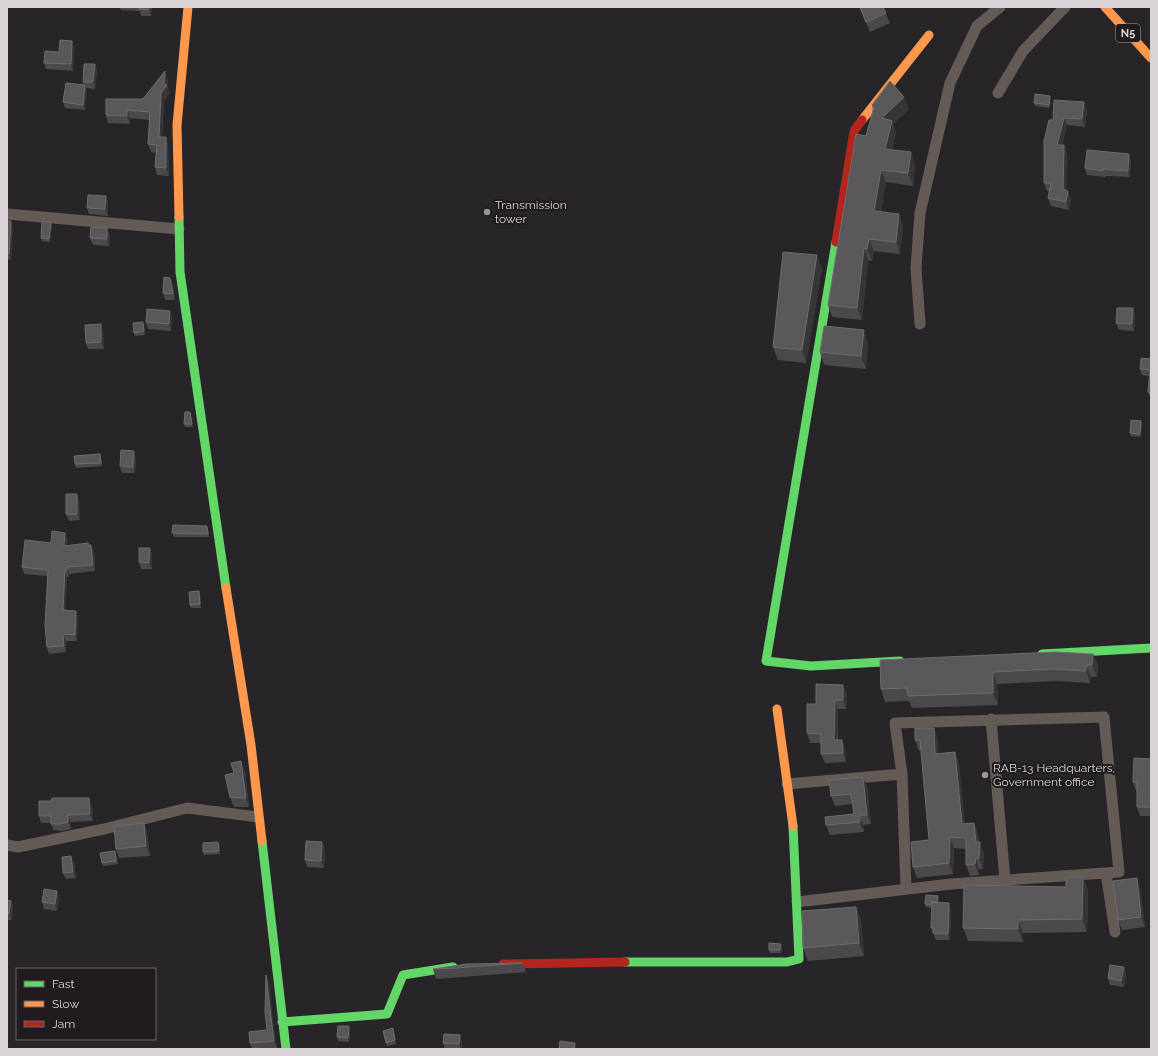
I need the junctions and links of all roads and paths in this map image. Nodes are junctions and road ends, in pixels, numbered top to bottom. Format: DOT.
graph roads {
  1 [pos="188,7"];
  2 [pos="1000,7"];
  3 [pos="1065,7"];
  4 [pos="1105,7"];
  5 [pos="928,35"];
  6 [pos="1151,58"];
  7 [pos="998,94"];
  8 [pos="7,214"];
  9 [pos="179,229"];
  10 [pos="920,324"];
  11 [pos="1151,648"];
  12 [pos="1032,654"];
  13 [pos="914,660"];
  14 [pos="777,709"];
  15 [pos="991,719"];
  16 [pos="902,774"];
  17 [pos="787,784"];
  18 [pos="258,818"];
  19 [pos="7,845"];
  20 [pos="1106,873"];
  21 [pos="1005,880"];
  22 [pos="906,889"];
  23 [pos="797,902"];
  24 [pos="1115,932"];
  25 [pos="493,964"];
  26 [pos="462,965"];
  27 [pos="282,1022"];
  28 [pos="286,1049"];
  1 -- 9 [label="main road"];
  2 -- 10 [label="street"];
  3 -- 7 [label="street"];
  4 -- 6 [label="main road, N5"];
  5 -- 13 [label="main road"];
  8 -- 9 [label="street"];
  9 -- 18 [label="main road"];
  11 -- 12 [label="main road"];
  14 -- 17 [label="main road"];
  15 -- 16 [label="street"];
  15 -- 20 [label="street"];
  15 -- 21 [label="street"];
  16 -- 17 [label="street"];
  16 -- 22 [label="street"];
  17 -- 23 [label="main road"];
  18 -- 19 [label="street"];
  18 -- 27 [label="main road"];
  20 -- 21 [label="street"];
  20 -- 24 [label="street"];
  21 -- 22 [label="street"];
  22 -- 23 [label="street"];
  23 -- 25 [label="main road"];
  26 -- 27 [label="main road"];
  27 -- 28 [label="main road"];
}
